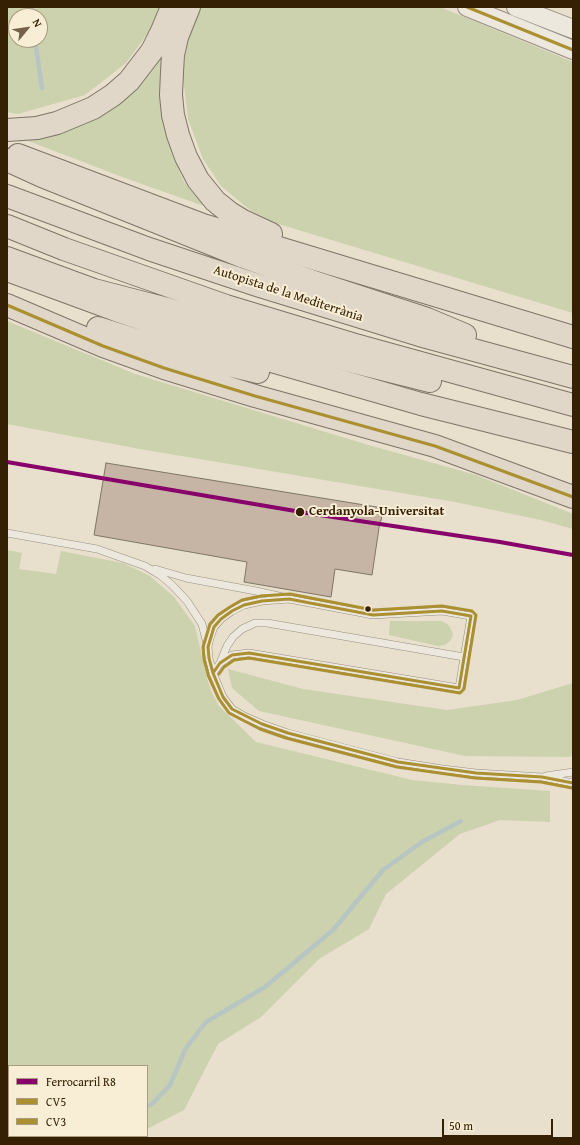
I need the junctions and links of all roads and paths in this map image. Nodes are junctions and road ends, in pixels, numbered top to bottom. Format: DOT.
graph roads {
  1 [pos="172,7"];
  2 [pos="189,7"];
  3 [pos="467,7"];
  4 [pos="516,7"];
  5 [pos="573,29"];
  6 [pos="573,50"];
  7 [pos="7,130"];
  8 [pos="7,151"];
  9 [pos="7,160"];
  10 [pos="7,196"];
  11 [pos="7,226"];
  12 [pos="7,258"];
  13 [pos="7,270"];
  14 [pos="7,294"];
  15 [pos="7,305"];
  16 [pos="573,327"];
  17 [pos="573,337"];
  18 [pos="549,371"];
  19 [pos="573,377"];
  20 [pos="420,404"];
  21 [pos="572,405"];
  22 [pos="573,442"];
  23 [pos="573,497"];
  24 [pos="7,533"];
  25 [pos="145,566"];
  26 [pos="289,599"];
  27 [pos="208,647"];
  28 [pos="464,657"];
  29 [pos="220,663"];
  30 [pos="213,673"];
  31 [pos="573,772"];
  32 [pos="542,777"];
  33 [pos="573,782"];
  1 -- 7 [label="highway"];
  2 -- 16 [label="highway"];
  3 -- 6 [label="street"];
  4 -- 5 [label="street"];
  8 -- 17 [label="highway"];
  9 -- 18 [label="highway"];
  10 -- 18 [label="highway, Autopista de la Mediterrània"];
  11 -- 21 [label="highway"];
  12 -- 21 [label="highway"];
  13 -- 20 [label="highway"];
  14 -- 20 [label="highway"];
  15 -- 23 [label="highway"];
  18 -- 19 [label="highway, Autopista de la Mediterrània"];
  20 -- 22 [label="highway"];
  24 -- 25 [label="lane"];
  25 -- 26 [label="lane"];
  25 -- 27 [label="lane"];
  26 -- 27 [label="lane"];
  26 -- 28 [label="lane"];
  27 -- 30 [label="lane"];
  28 -- 29 [label="lane"];
  28 -- 29 [label="lane"];
  29 -- 30 [label="lane"];
  30 -- 32 [label="lane"];
  31 -- 32 [label="lane"];
  32 -- 33 [label="lane"];
}
